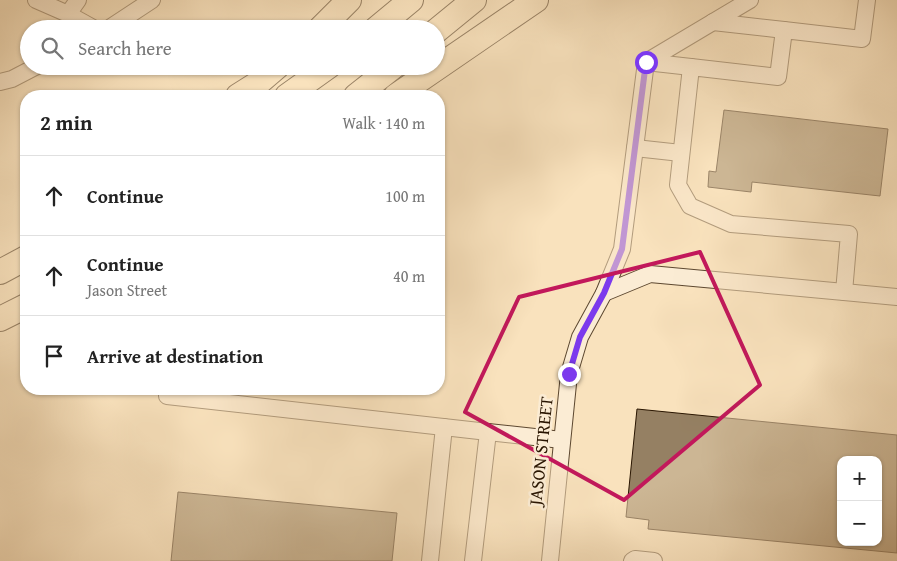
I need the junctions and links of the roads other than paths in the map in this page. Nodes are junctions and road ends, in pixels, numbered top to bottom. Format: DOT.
graph roads {
  1 [pos="36,0"];
  2 [pos="78,0"];
  3 [pos="152,0"];
  4 [pos="349,0"];
  5 [pos="411,0"];
  6 [pos="474,0"];
  7 [pos="536,0"];
  8 [pos="750,0"];
  9 [pos="867,0"];
  10 [pos="68,14"];
  11 [pos="79,20"];
  12 [pos="122,20"];
  13 [pos="329,20"];
  14 [pos="387,20"];
  15 [pos="712,22"];
  16 [pos="445,24"];
  17 [pos="784,30"];
  18 [pos="445,62"];
  19 [pos="646,62"];
  20 [pos="690,67"];
  21 [pos="20,75"];
  22 [pos="268,75"];
  23 [pos="317,75"];
  24 [pos="383,75"];
  25 [pos="427,75"];
  26 [pos="0,82"];
  27 [pos="248,90"];
  28 [pos="296,90"];
  29 [pos="364,90"];
  30 [pos="405,90"];
  31 [pos="635,148"];
  32 [pos="681,153"];
  33 [pos="844,292"];
  34 [pos="604,293"];
  35 [pos="897,297"];
  36 [pos="20,309"];
  37 [pos="0,319"];
  38 [pos="167,396"];
  39 [pos="444,427"];
  40 [pos="488,432"];
  41 [pos="562,440"];
  42 [pos="430,561"];
  43 [pos="473,561"];
  44 [pos="550,561"];
  45 [pos="632,561"];
  46 [pos="654,561"];
  1 -- 10 [label="street"];
  2 -- 10 [label="street"];
  3 -- 12 [label="street"];
  4 -- 13 [label="highway"];
  5 -- 14 [label="highway"];
  6 -- 16 [label="highway"];
  7 -- 18 [label="highway"];
  8 -- 15 [label="street"];
  9 -- 17 [label="street"];
  10 -- 11 [label="street"];
  15 -- 17 [label="street"];
  15 -- 19 [label="street"];
  17 -- 20 [label="street"];
  19 -- 20 [label="street"];
  19 -- 31 [label="street, JASON STREET"];
  20 -- 32 [label="street"];
  21 -- 26 [label="street"];
  22 -- 27 [label="highway"];
  23 -- 28 [label="highway"];
  24 -- 29 [label="highway"];
  25 -- 30 [label="highway"];
  31 -- 32 [label="street"];
  31 -- 34 [label="street, JASON STREET"];
  32 -- 33 [label="street"];
  33 -- 34 [label="street"];
  33 -- 35 [label="street"];
  34 -- 41 [label="street, JASON STREET"];
  36 -- 37 [label="highway"];
  38 -- 39 [label="street"];
  39 -- 40 [label="street"];
  39 -- 42 [label="street"];
  40 -- 41 [label="street"];
  40 -- 43 [label="street"];
  41 -- 44 [label="street, JASON STREET"];
  45 -- 46 [label="street"];
}
